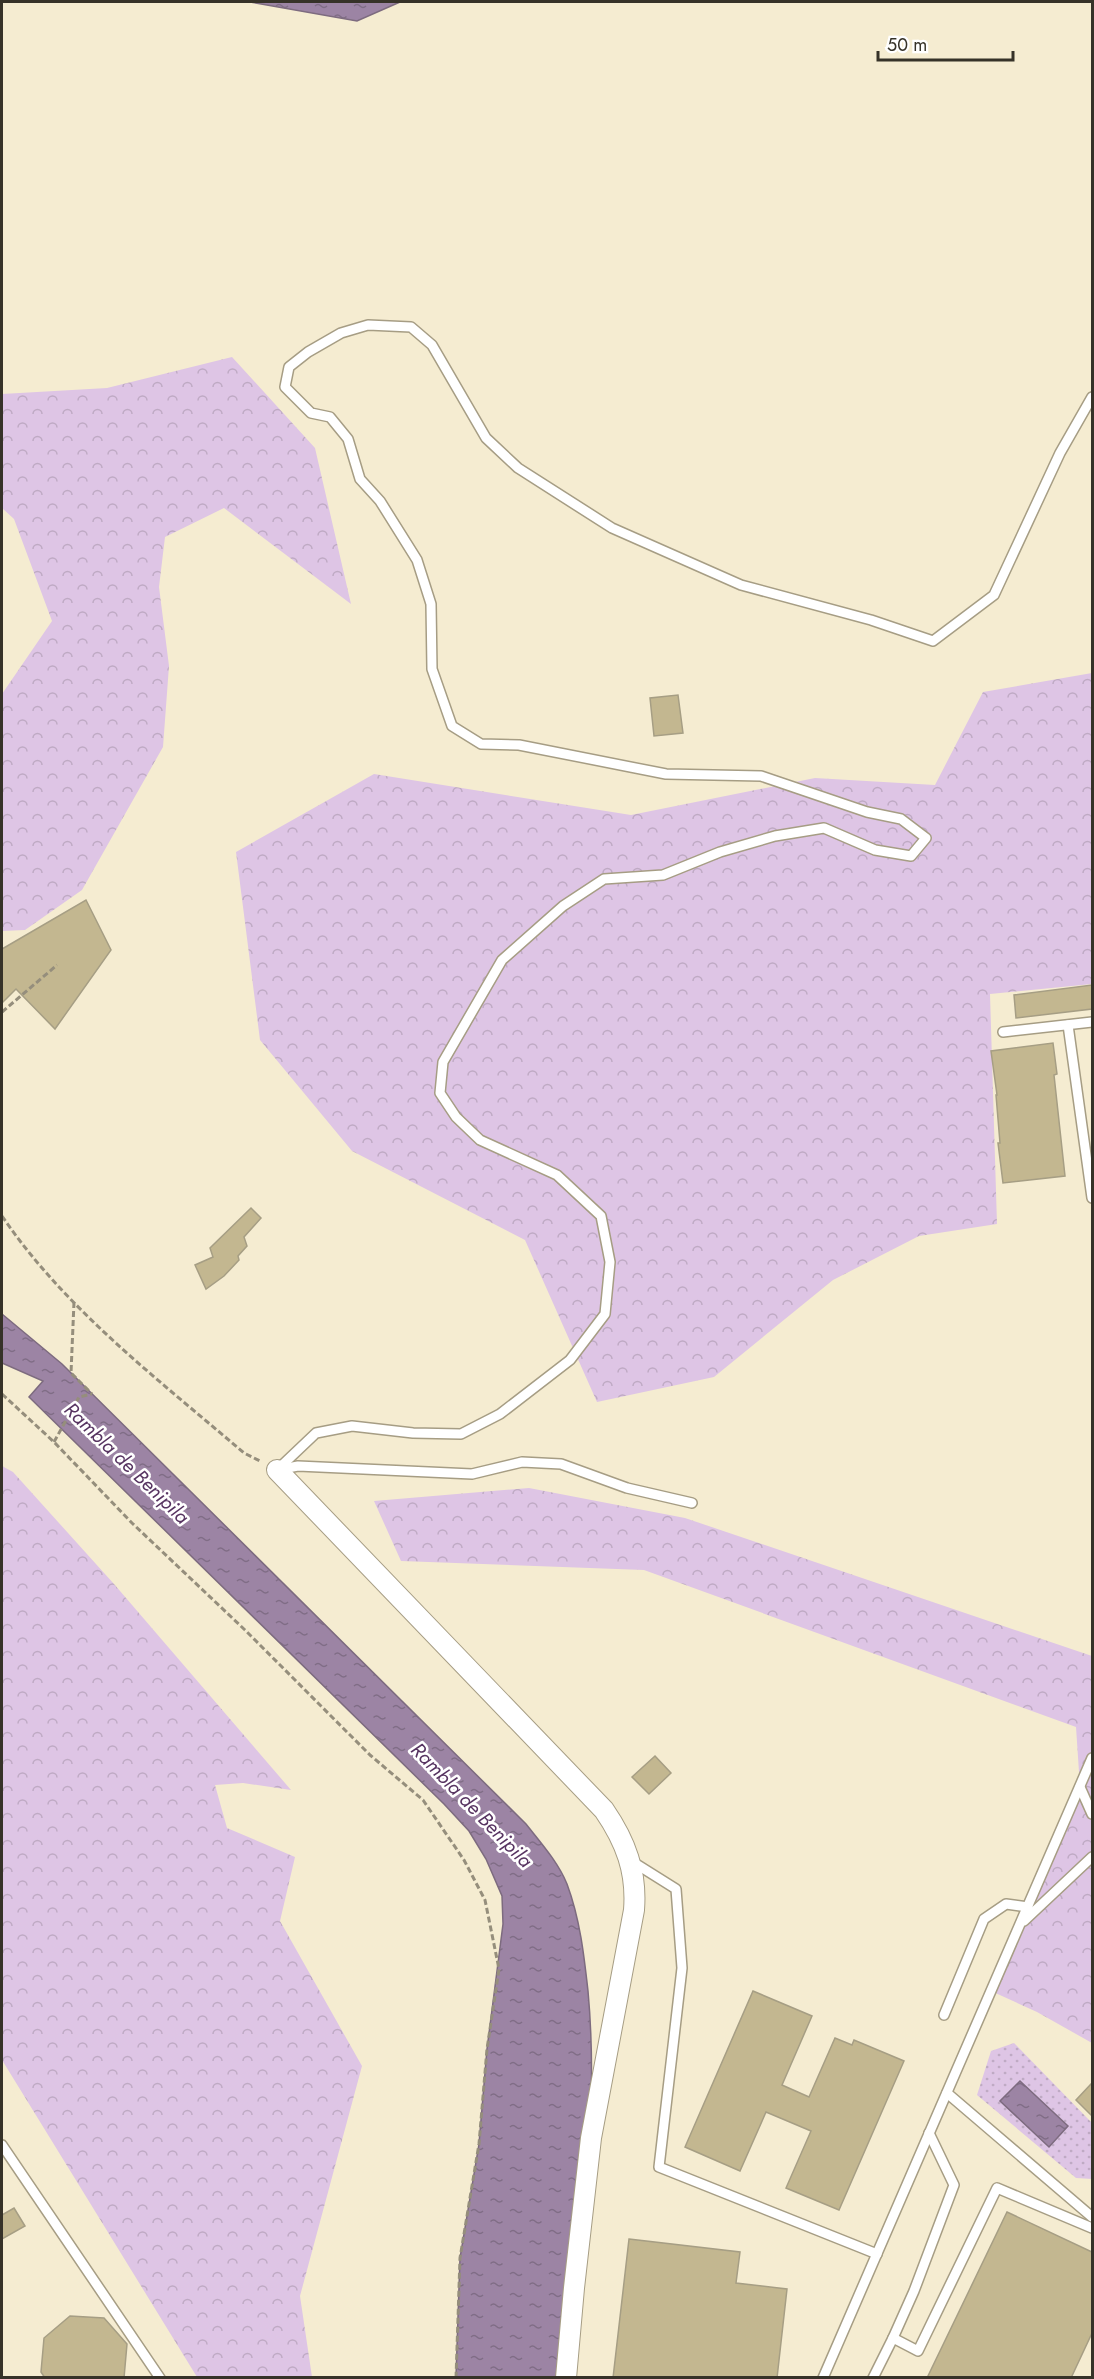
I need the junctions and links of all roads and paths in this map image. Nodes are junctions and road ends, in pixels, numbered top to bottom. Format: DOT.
graph roads {
  1 [pos="1092,397"];
  2 [pos="57,964"];
  3 [pos="2,1012"];
  4 [pos="1092,1022"];
  5 [pos="1068,1025"];
  6 [pos="1003,1032"];
  7 [pos="1092,1198"];
  8 [pos="2,1216"];
  9 [pos="74,1302"];
  10 [pos="2,1394"];
  11 [pos="54,1442"];
  12 [pos="277,1470"];
  13 [pos="692,1503"];
  14 [pos="1092,1758"];
  15 [pos="1080,1787"];
  16 [pos="1092,1814"];
  17 [pos="1092,1857"];
  18 [pos="631,1861"];
  19 [pos="1028,1907"];
  20 [pos="1020,1924"];
  21 [pos="944,2015"];
  22 [pos="946,2093"];
  23 [pos="929,2133"];
  24 [pos="2,2145"];
  25 [pos="1092,2217"];
  26 [pos="1092,2228"];
  27 [pos="877,2254"];
  28 [pos="892,2338"];
  29 [pos="160,2378"];
  30 [pos="456,2378"];
  31 [pos="566,2378"];
  32 [pos="823,2378"];
  33 [pos="873,2378"];
  1 -- 12 [label="lane"];
  2 -- 3 [label="path"];
  4 -- 5 [label="lane"];
  5 -- 6 [label="lane"];
  5 -- 7 [label="lane"];
  8 -- 9 [label="path"];
  9 -- 11 [label="path"];
  9 -- 12 [label="path"];
  10 -- 11 [label="path"];
  11 -- 30 [label="path"];
  12 -- 13 [label="lane"];
  12 -- 18 [label="street"];
  14 -- 15 [label="lane"];
  15 -- 16 [label="lane"];
  15 -- 19 [label="lane"];
  17 -- 20 [label="lane"];
  18 -- 27 [label="lane"];
  18 -- 31 [label="street"];
  19 -- 20 [label="lane"];
  19 -- 21 [label="lane"];
  20 -- 22 [label="lane"];
  22 -- 23 [label="lane"];
  22 -- 25 [label="lane"];
  23 -- 27 [label="lane"];
  23 -- 28 [label="lane"];
  24 -- 29 [label="lane"];
  26 -- 28 [label="lane"];
  27 -- 32 [label="lane"];
  28 -- 33 [label="lane"];
}
